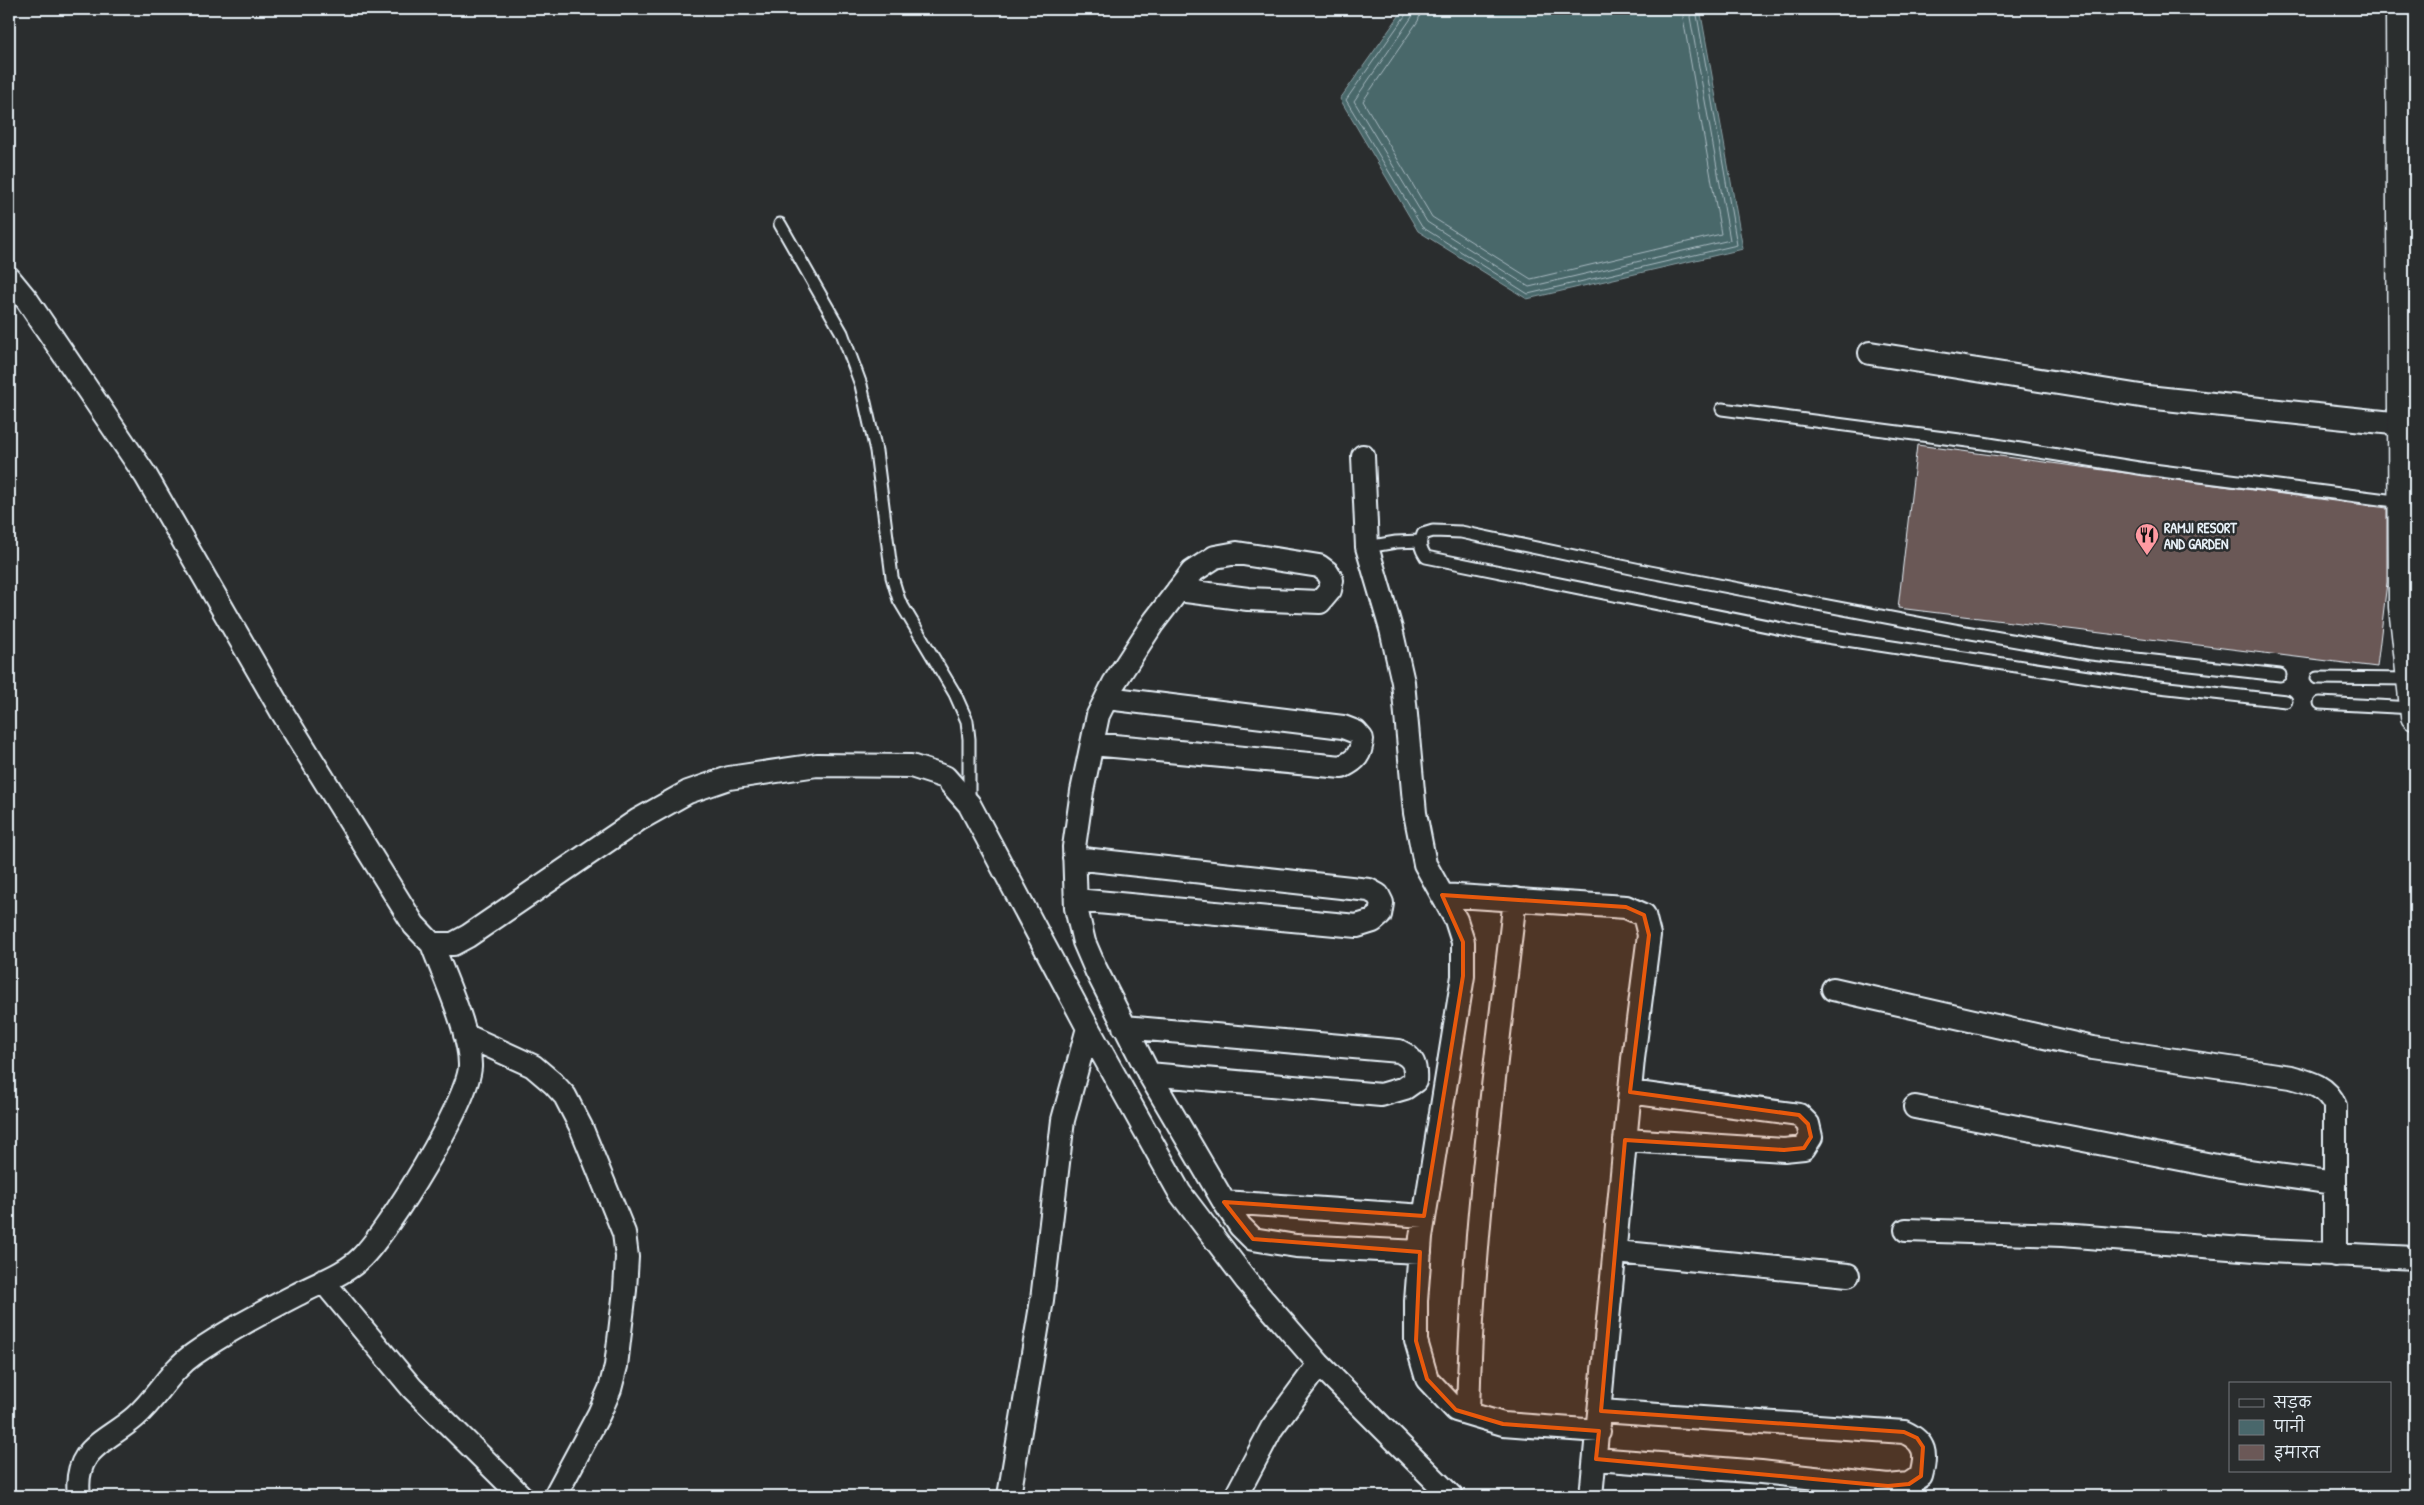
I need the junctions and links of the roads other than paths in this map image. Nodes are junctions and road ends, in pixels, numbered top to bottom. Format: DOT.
graph roads {
  1 [pos="2400,9"];
  2 [pos="780,224"];
  3 [pos="9,278"];
  4 [pos="1870,353"];
  5 [pos="1722,409"];
  6 [pos="2402,424"];
  7 [pos="1363,456"];
  8 [pos="2402,502"];
  9 [pos="1420,542"];
  10 [pos="1367,547"];
  11 [pos="1178,590"];
  12 [pos="2280,675"];
  13 [pos="2318,678"];
  14 [pos="2411,679"];
  15 [pos="1106,698"];
  16 [pos="2286,701"];
  17 [pos="2320,703"];
  18 [pos="2415,712"];
  19 [pos="1092,744"];
  20 [pos="969,804"];
  21 [pos="1074,858"];
  22 [pos="1442,895"];
  23 [pos="1515,899"];
  24 [pos="1076,900"];
  25 [pos="432,944"];
  26 [pos="1833,990"];
  27 [pos="1124,1027"];
  28 [pos="1088,1028"];
  29 [pos="465,1035"];
  30 [pos="1148,1074"];
  31 [pos="1630,1092"];
  32 [pos="1915,1107"];
  33 [pos="1625,1140"];
  34 [pos="2335,1183"];
  35 [pos="1224,1202"];
  36 [pos="1424,1216"];
  37 [pos="1906,1230"];
  38 [pos="1420,1252"];
  39 [pos="1616,1252"];
  40 [pos="2335,1255"];
  41 [pos="2415,1258"];
  42 [pos="1848,1275"];
  43 [pos="324,1281"];
  44 [pos="1320,1364"];
  45 [pos="1468,1414"];
  46 [pos="1600,1421"];
  47 [pos="1596,1459"];
  48 [pos="79,1496"];
  49 [pos="521,1496"];
  50 [pos="556,1496"];
  51 [pos="1010,1496"];
  52 [pos="1236,1496"];
  53 [pos="1450,1496"];
  54 [pos="1591,1496"];
  1 -- 6 [label="street"];
  2 -- 20 [label="lane"];
  3 -- 25 [label="street"];
  4 -- 6 [label="street"];
  5 -- 8 [label="lane"];
  6 -- 8 [label="street"];
  7 -- 10 [label="street"];
  8 -- 14 [label="street"];
  9 -- 10 [label="lane"];
  9 -- 12 [label="lane"];
  9 -- 16 [label="lane"];
  10 -- 22 [label="street"];
  11 -- 11 [label="street"];
  11 -- 15 [label="street"];
  13 -- 14 [label="lane"];
  14 -- 18 [label="street"];
  15 -- 19 [label="street"];
  15 -- 19 [label="street"];
  17 -- 18 [label="lane"];
  19 -- 21 [label="street"];
  20 -- 25 [label="street"];
  20 -- 28 [label="street"];
  21 -- 24 [label="street"];
  21 -- 24 [label="street"];
  22 -- 23 [label="street"];
  22 -- 36 [label="street"];
  23 -- 31 [label="street"];
  23 -- 45 [label="street"];
  24 -- 27 [label="street"];
  25 -- 29 [label="street"];
  26 -- 34 [label="street"];
  27 -- 30 [label="street"];
  27 -- 30 [label="street"];
  28 -- 44 [label="street"];
  28 -- 51 [label="street"];
  29 -- 43 [label="street"];
  29 -- 50 [label="street"];
  30 -- 35 [label="street"];
  31 -- 33 [label="street"];
  31 -- 33 [label="street"];
  32 -- 34 [label="street"];
  33 -- 39 [label="street"];
  34 -- 40 [label="street"];
  35 -- 36 [label="street"];
  35 -- 38 [label="street"];
  36 -- 38 [label="street"];
  37 -- 40 [label="street"];
  38 -- 45 [label="street"];
  39 -- 42 [label="street"];
  39 -- 46 [label="street"];
  40 -- 41 [label="street"];
  43 -- 48 [label="street"];
  43 -- 49 [label="street"];
  44 -- 52 [label="street"];
  44 -- 53 [label="street"];
  45 -- 46 [label="street"];
  46 -- 47 [label="street"];
  46 -- 47 [label="street"];
  47 -- 54 [label="street"];
}
